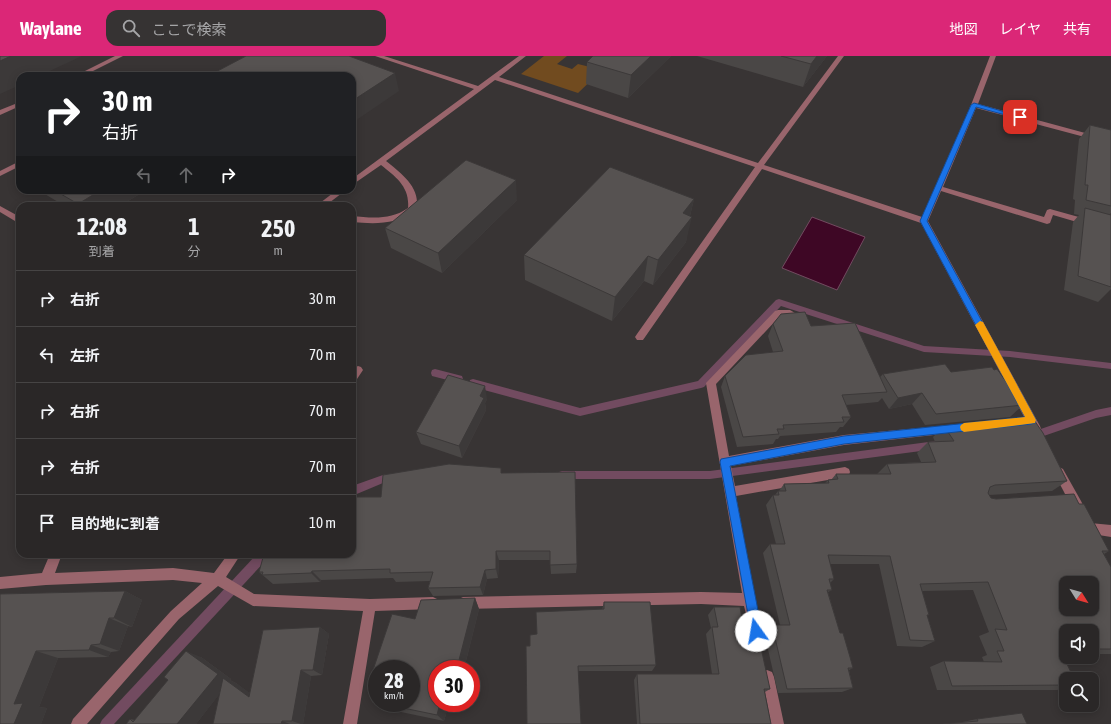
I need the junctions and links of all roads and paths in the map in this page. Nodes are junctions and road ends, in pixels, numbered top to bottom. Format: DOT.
graph roads {
  1 [pos="120,56"];
  2 [pos="378,56"];
  3 [pos="523,56"];
  4 [pos="841,56"];
  5 [pos="993,56"];
  6 [pos="86,72"];
  7 [pos="494,77"];
  8 [pos="479,89"];
  9 [pos="974,105"];
  10 [pos="16,106"];
  11 [pos="0,113"];
  12 [pos="1111,142"];
  13 [pos="381,161"];
  14 [pos="16,165"];
  15 [pos="760,166"];
  16 [pos="0,174"];
  17 [pos="356,180"];
  18 [pos="938,188"];
  19 [pos="336,194"];
  20 [pos="326,202"];
  21 [pos="0,209"];
  22 [pos="16,219"];
  23 [pos="356,219"];
  24 [pos="924,221"];
  25 [pos="1111,229"];
  26 [pos="790,313"];
  27 [pos="640,337"];
  28 [pos="358,370"];
  29 [pos="356,373"];
  30 [pos="961,428"];
  31 [pos="1042,441"];
  32 [pos="725,462"];
  33 [pos="1054,462"];
  34 [pos="845,472"];
  35 [pos="730,492"];
  36 [pos="1072,497"];
  37 [pos="1057,498"];
  38 [pos="1086,523"];
  39 [pos="1111,531"];
  40 [pos="1097,542"];
  41 [pos="54,558"];
  42 [pos="232,558"];
  43 [pos="46,580"];
  44 [pos="217,580"];
  45 [pos="0,583"];
  46 [pos="750,600"];
  47 [pos="370,605"];
  48 [pos="760,646"];
  49 [pos="763,662"];
  50 [pos="78,724"];
  51 [pos="350,724"];
  52 [pos="777,724"];
  1 -- 6 [label="street"];
  2 -- 8 [label="street"];
  3 -- 7 [label="street"];
  4 -- 15 [label="street"];
  5 -- 9 [label="street"];
  7 -- 8 [label="street"];
  7 -- 15 [label="street"];
  8 -- 13 [label="street"];
  9 -- 12 [label="street"];
  9 -- 18 [label="street"];
  10 -- 11 [label="street"];
  13 -- 17 [label="street"];
  13 -- 23 [label="street"];
  14 -- 16 [label="street"];
  15 -- 24 [label="street"];
  15 -- 27 [label="street"];
  18 -- 24 [label="street"];
  18 -- 25 [label="street"];
  19 -- 20 [label="street"];
  21 -- 22 [label="street"];
  24 -- 31 [label="street"];
  26 -- 32 [label="street"];
  28 -- 29 [label="street"];
  30 -- 32 [label="street"];
  32 -- 35 [label="street"];
  33 -- 36 [label="street"];
  34 -- 35 [label="street"];
  35 -- 46 [label="street"];
  36 -- 37 [label="street"];
  36 -- 38 [label="street"];
  38 -- 39 [label="street"];
  38 -- 40 [label="street"];
  41 -- 43 [label="street"];
  42 -- 44 [label="street"];
  43 -- 44 [label="street"];
  43 -- 45 [label="street"];
  44 -- 47 [label="street"];
  44 -- 50 [label="street"];
  46 -- 47 [label="street"];
  46 -- 48 [label="street"];
  47 -- 51 [label="street"];
  49 -- 52 [label="street"];
}
